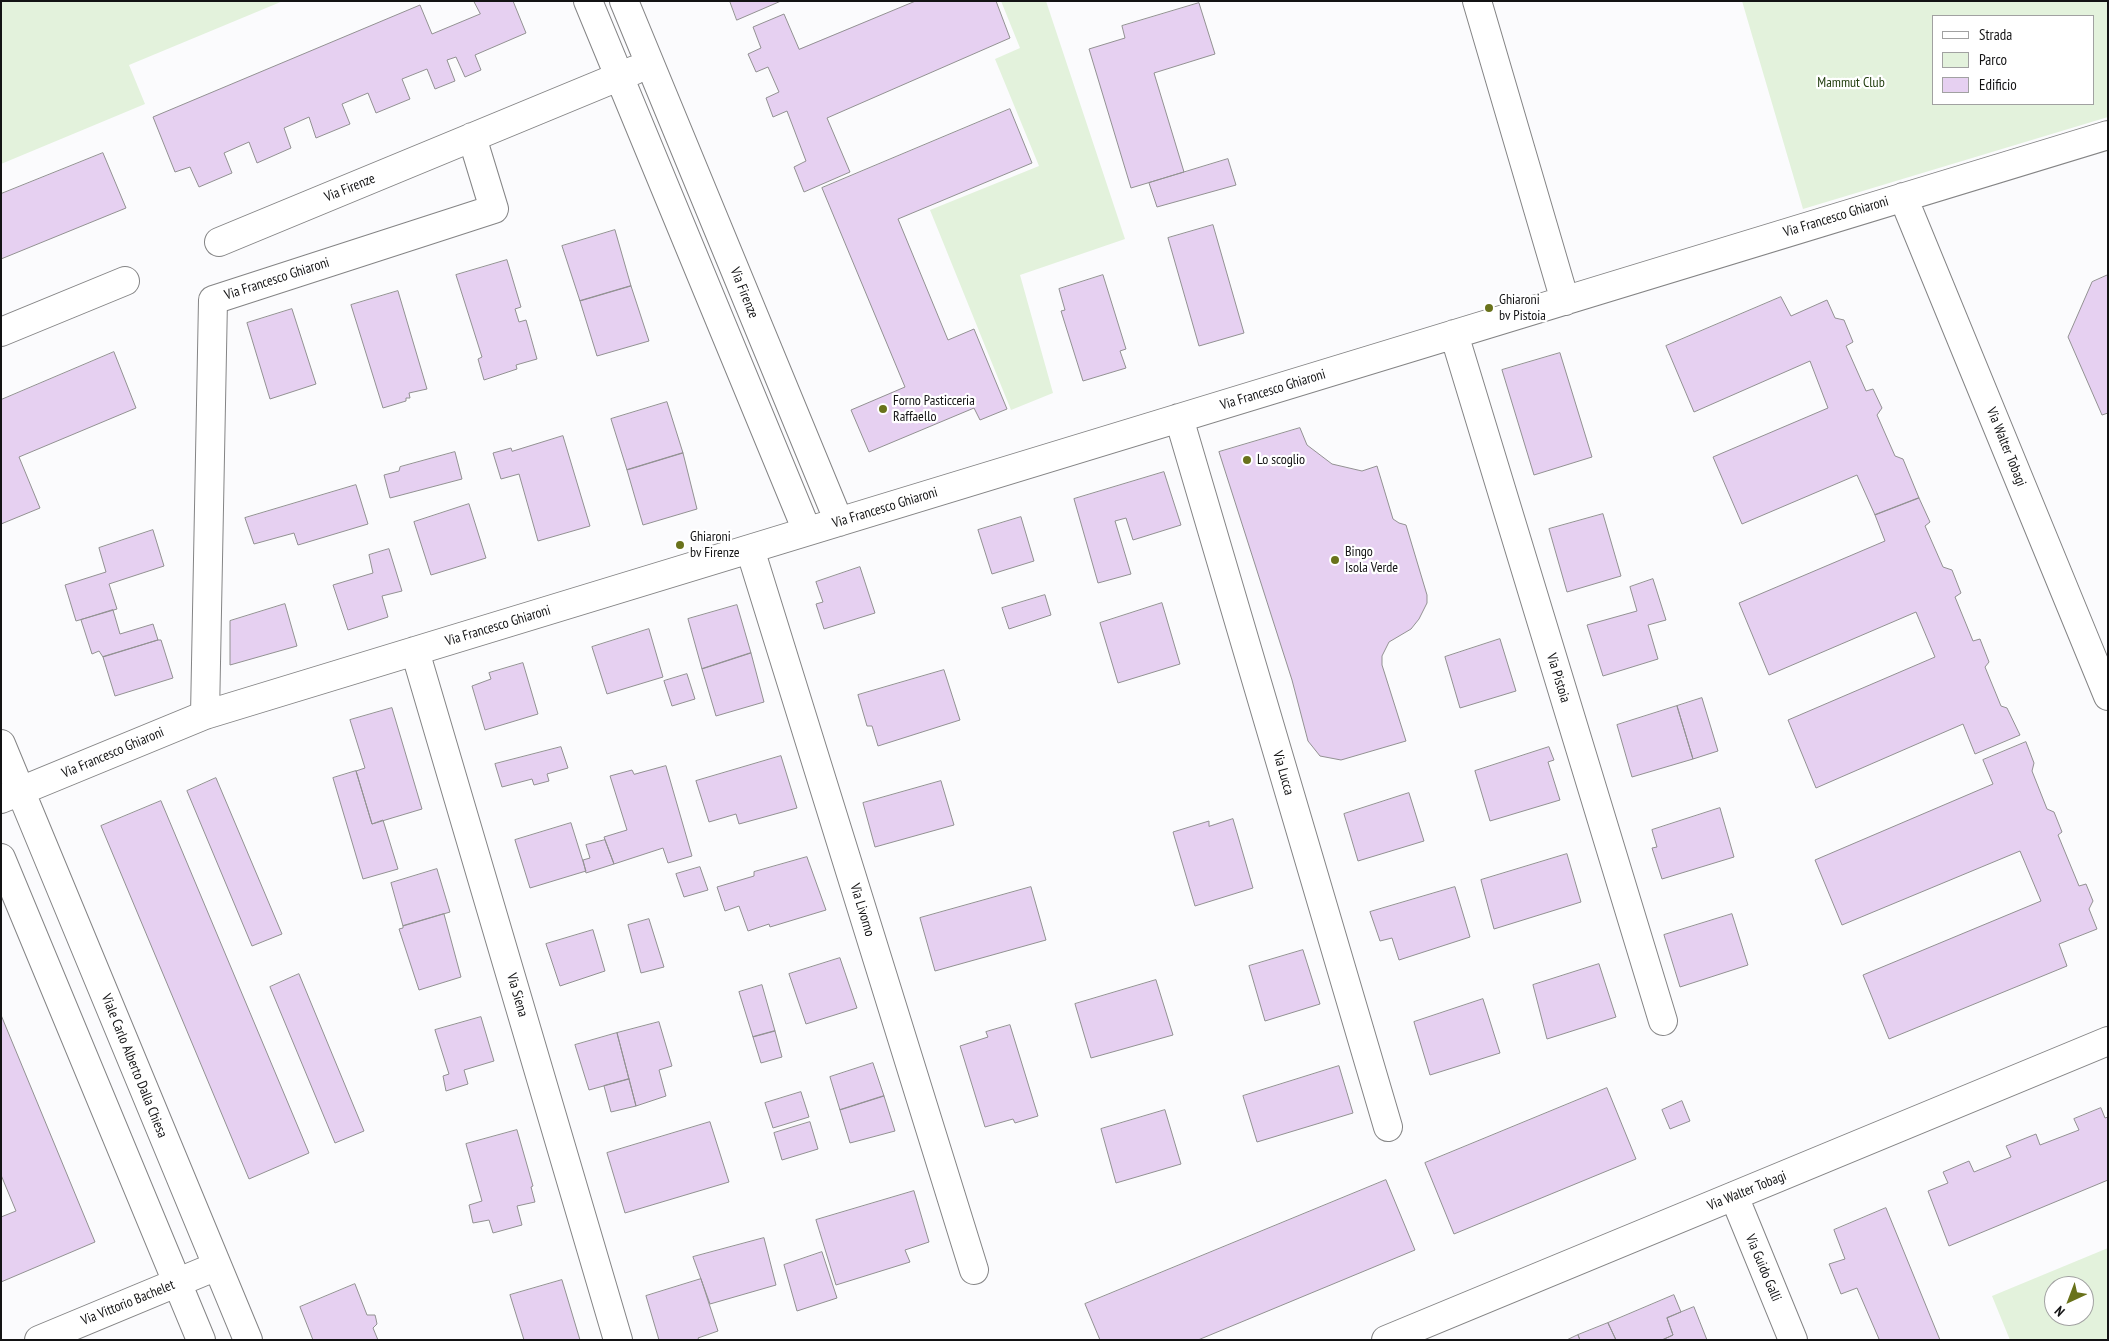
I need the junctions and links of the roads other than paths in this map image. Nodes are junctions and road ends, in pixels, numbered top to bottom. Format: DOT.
graph roads {
  1 [pos="588,1"];
  2 [pos="624,1"];
  3 [pos="1478,1"];
  4 [pos="650,64"];
  5 [pos="619,76"];
  6 [pos="2108,135"];
  7 [pos="472,137"];
  8 [pos="1903,197"];
  9 [pos="218,242"];
  10 [pos="125,281"];
  11 [pos="1565,300"];
  12 [pos="1,332"];
  13 [pos="1454,334"];
  14 [pos="1179,418"];
  15 [pos="839,522"];
  16 [pos="807,531"];
  17 [pos="750,549"];
  18 [pos="415,651"];
  19 [pos="2108,696"];
  20 [pos="206,715"];
  21 [pos="1,744"];
  22 [pos="11,796"];
  23 [pos="1,858"];
  24 [pos="1663,1021"];
  25 [pos="2108,1041"];
  26 [pos="1388,1127"];
  27 [pos="1734,1196"];
  28 [pos="217,1266"];
  29 [pos="974,1270"];
  30 [pos="177,1282"];
  31 [pos="39,1340"];
  32 [pos="201,1340"];
  33 [pos="248,1340"];
  34 [pos="618,1340"];
  35 [pos="1386,1340"];
  36 [pos="1793,1340"];
  1 -- 5 [label="street"];
  2 -- 4 [label="street, Via Firenze"];
  3 -- 11 [label="street"];
  4 -- 5 [label="street, Via Firenze"];
  4 -- 15 [label="street, Via Firenze"];
  5 -- 7 [label="street, Via Firenze"];
  5 -- 16 [label="street"];
  6 -- 8 [label="street, Via Francesco Ghiaroni"];
  7 -- 9 [label="street, Via Firenze"];
  7 -- 20 [label="street, Via Francesco Ghiaroni"];
  8 -- 11 [label="street, Via Francesco Ghiaroni"];
  8 -- 19 [label="street, Via Walter Tobagi"];
  10 -- 12 [label="street"];
  11 -- 13 [label="street, Via Francesco Ghiaroni"];
  13 -- 14 [label="street, Via Francesco Ghiaroni"];
  13 -- 24 [label="street, Via Pistoia"];
  14 -- 15 [label="street, Via Francesco Ghiaroni"];
  14 -- 26 [label="street, Via Lucca"];
  15 -- 16 [label="street, Via Francesco Ghiaroni"];
  16 -- 17 [label="street, Via Francesco Ghiaroni"];
  17 -- 18 [label="street, Via Francesco Ghiaroni"];
  17 -- 29 [label="street, Via Livorno"];
  18 -- 20 [label="street, Via Francesco Ghiaroni"];
  18 -- 34 [label="street, Via Siena"];
  20 -- 22 [label="street, Via Francesco Ghiaroni"];
  21 -- 22 [label="street, Viale Carlo Alberto Dalla Chiesa"];
  22 -- 28 [label="street, Viale Carlo Alberto Dalla Chiesa"];
  23 -- 30 [label="street"];
  25 -- 27 [label="street, Via Walter Tobagi"];
  27 -- 35 [label="street, Via Walter Tobagi"];
  27 -- 36 [label="street, Via Guido Galli"];
  28 -- 30 [label="street, Via Vittorio Bachelet"];
  28 -- 33 [label="street, Viale Carlo Alberto Dalla Chiesa"];
  30 -- 31 [label="street, Via Vittorio Bachelet"];
  30 -- 32 [label="street"];
}
